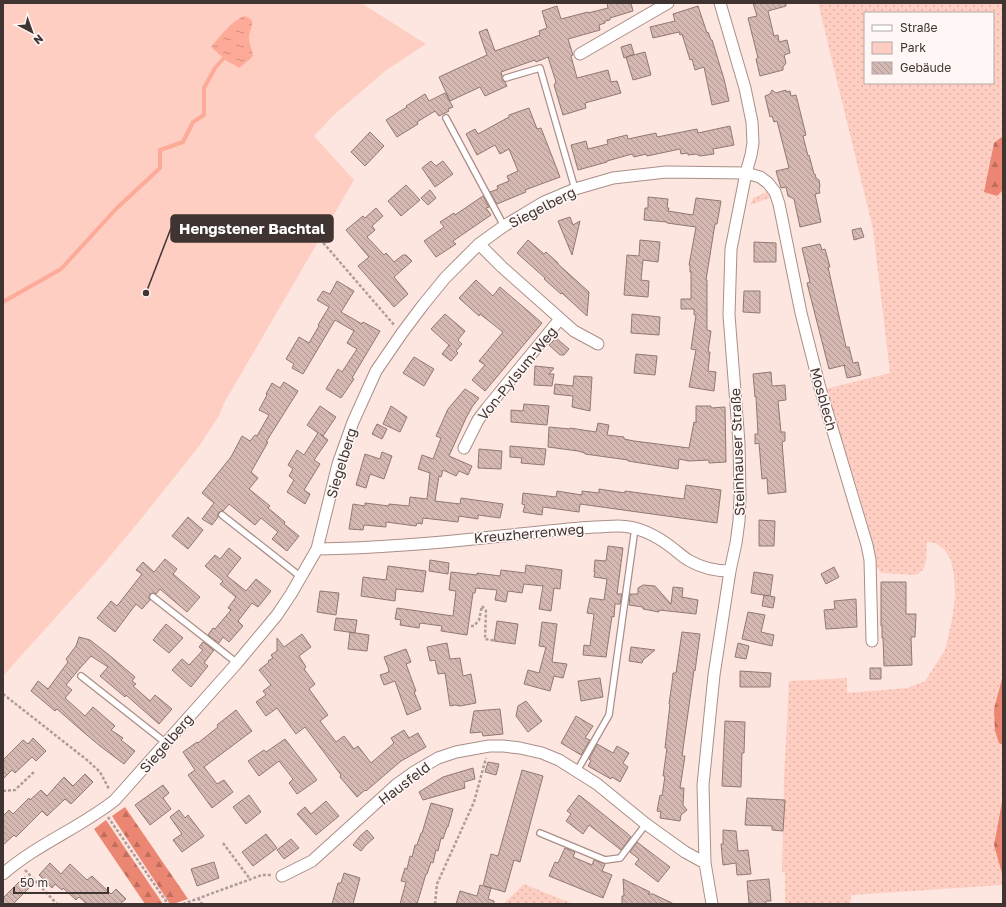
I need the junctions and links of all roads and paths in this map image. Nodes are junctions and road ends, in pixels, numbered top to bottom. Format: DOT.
graph roads {
  1 [pos="668,3"];
  2 [pos="720,3"];
  3 [pos="580,54"];
  4 [pos="506,78"];
  5 [pos="446,118"];
  6 [pos="746,174"];
  7 [pos="575,188"];
  8 [pos="504,226"];
  9 [pos="320,239"];
  10 [pos="480,244"];
  11 [pos="560,319"];
  12 [pos="402,334"];
  13 [pos="598,344"];
  14 [pos="464,448"];
  15 [pos="222,515"];
  16 [pos="635,528"];
  17 [pos="317,548"];
  18 [pos="730,571"];
  19 [pos="301,577"];
  20 [pos="153,597"];
  21 [pos="471,626"];
  22 [pos="496,641"];
  23 [pos="872,641"];
  24 [pos="237,663"];
  25 [pos="81,676"];
  26 [pos="3,694"];
  27 [pos="166,743"];
  28 [pos="489,746"];
  29 [pos="577,771"];
  30 [pos="34,772"];
  31 [pos="3,791"];
  32 [pos="115,800"];
  33 [pos="103,810"];
  34 [pos="646,824"];
  35 [pos="540,833"];
  36 [pos="223,843"];
  37 [pos="705,863"];
  38 [pos="28,873"];
  39 [pos="3,874"];
  40 [pos="262,874"];
  41 [pos="282,876"];
  42 [pos="250,879"];
  43 [pos="198,898"];
  44 [pos="57,904"];
  45 [pos="168,904"];
  46 [pos="183,904"];
  47 [pos="202,904"];
  48 [pos="434,904"];
  49 [pos="712,904"];
  1 -- 3 [label="street"];
  2 -- 6 [label="street, Steinhauser Straße"];
  4 -- 7 [label="lane"];
  5 -- 8 [label="lane"];
  6 -- 7 [label="street, Siegelberg"];
  6 -- 18 [label="street, Steinhauser Straße"];
  6 -- 23 [label="street, Mosblech"];
  7 -- 8 [label="street, Siegelberg"];
  8 -- 10 [label="street, Siegelberg"];
  9 -- 12 [label="path"];
  10 -- 11 [label="street, Von-Pylsum-Weg"];
  10 -- 12 [label="street, Siegelberg"];
  11 -- 13 [label="street, Von-Pylsum-Weg"];
  11 -- 14 [label="street, Von-Pylsum-Weg"];
  12 -- 17 [label="street, Siegelberg"];
  15 -- 19 [label="lane"];
  16 -- 17 [label="street, Kreuzherrenweg"];
  16 -- 18 [label="street, Kreuzherrenweg"];
  16 -- 29 [label="lane"];
  17 -- 19 [label="street, Siegelberg"];
  18 -- 37 [label="street, Steinhauser Straße"];
  19 -- 24 [label="street, Siegelberg"];
  20 -- 24 [label="lane"];
  21 -- 22 [label="path"];
  24 -- 27 [label="street, Siegelberg"];
  25 -- 27 [label="lane"];
  26 -- 32 [label="path"];
  27 -- 32 [label="street, Siegelberg"];
  28 -- 29 [label="street, Hausfeld"];
  28 -- 41 [label="street, Hausfeld"];
  28 -- 48 [label="path"];
  29 -- 34 [label="street, Hausfeld"];
  30 -- 31 [label="path"];
  32 -- 33 [label="street, Siegelberg"];
  33 -- 39 [label="street, Siegelberg"];
  33 -- 45 [label="path"];
  34 -- 35 [label="lane"];
  34 -- 37 [label="street, Hausfeld"];
  36 -- 42 [label="path"];
  37 -- 49 [label="street, Steinhauser Straße"];
  38 -- 44 [label="path"];
  40 -- 42 [label="path"];
  42 -- 43 [label="path"];
  43 -- 46 [label="path"];
  43 -- 47 [label="path"];
}
